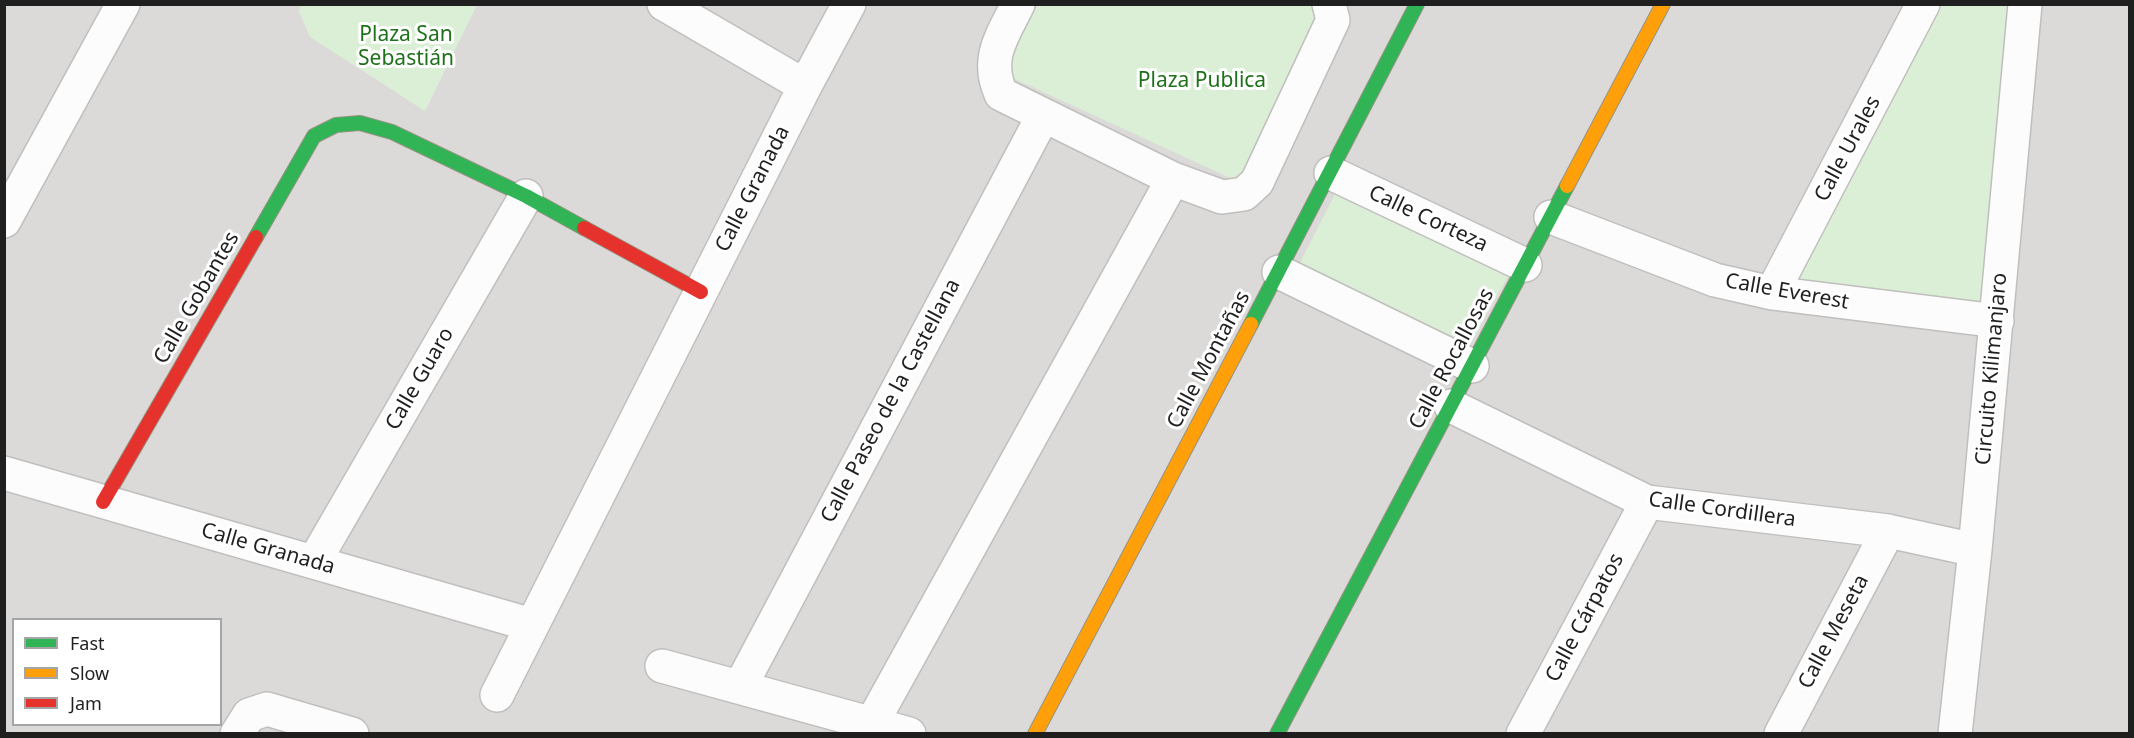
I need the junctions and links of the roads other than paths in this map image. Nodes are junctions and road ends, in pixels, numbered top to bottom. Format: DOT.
graph roads {
  1 [pos="123,4"];
  2 [pos="664,4"];
  3 [pos="849,4"];
  4 [pos="1018,4"];
  5 [pos="1329,4"];
  6 [pos="1417,4"];
  7 [pos="1663,4"];
  8 [pos="1923,4"];
  9 [pos="2025,4"];
  10 [pos="805,86"];
  11 [pos="1043,116"];
  12 [pos="1331,173"];
  13 [pos="1173,178"];
  14 [pos="15,181"];
  15 [pos="526,196"];
  16 [pos="1551,218"];
  17 [pos="4,221"];
  18 [pos="1525,265"];
  19 [pos="1279,272"];
  20 [pos="701,292"];
  21 [pos="1772,293"];
  22 [pos="1997,321"];
  23 [pos="1472,366"];
  24 [pos="1451,406"];
  25 [pos="4,473"];
  26 [pos="104,502"];
  27 [pos="1647,502"];
  28 [pos="1888,531"];
  29 [pos="1975,550"];
  30 [pos="314,562"];
  31 [pos="532,625"];
  32 [pos="662,666"];
  33 [pos="740,687"];
  34 [pos="497,695"];
  35 [pos="872,723"];
  36 [pos="237,734"];
  37 [pos="352,734"];
  38 [pos="909,734"];
  39 [pos="1035,734"];
  40 [pos="1278,734"];
  41 [pos="1523,734"];
  42 [pos="1780,734"];
  43 [pos="1955,734"];
  1 -- 14 [label="street"];
  2 -- 10 [label="street"];
  3 -- 10 [label="street, Calle Granada"];
  4 -- 11 [label="street"];
  5 -- 13 [label="street"];
  6 -- 12 [label="street, Calle Montañas"];
  7 -- 16 [label="street, Calle Rocallosas"];
  8 -- 21 [label="street, Calle Urales"];
  9 -- 22 [label="street, Circuito Kilimanjaro"];
  10 -- 20 [label="street, Calle Granada"];
  11 -- 13 [label="street"];
  11 -- 33 [label="street, Calle Paseo de la Castellana"];
  12 -- 18 [label="street, Calle Corteza"];
  12 -- 19 [label="street, Calle Montañas"];
  13 -- 35 [label="street"];
  14 -- 17 [label="street"];
  15 -- 20 [label="street"];
  15 -- 26 [label="street, Calle Gobantes"];
  15 -- 30 [label="street, Calle Guaro"];
  16 -- 18 [label="street, Calle Rocallosas"];
  16 -- 21 [label="street, Calle Everest"];
  18 -- 23 [label="street, Calle Rocallosas"];
  19 -- 23 [label="street"];
  19 -- 39 [label="street, Calle Montañas"];
  20 -- 31 [label="street, Calle Granada"];
  21 -- 22 [label="street, Calle Everest"];
  22 -- 29 [label="street, Circuito Kilimanjaro"];
  23 -- 24 [label="street, Calle Rocallosas"];
  24 -- 27 [label="street, Calle Cordillera"];
  24 -- 40 [label="street, Calle Rocallosas"];
  25 -- 26 [label="street, Calle Granada"];
  26 -- 30 [label="street, Calle Granada"];
  27 -- 28 [label="street, Calle Cordillera"];
  27 -- 41 [label="street, Calle Cárpatos"];
  28 -- 29 [label="street, Calle Cordillera"];
  28 -- 42 [label="street, Calle Meseta"];
  29 -- 43 [label="street, Circuito Kilimanjaro"];
  30 -- 31 [label="street, Calle Granada"];
  31 -- 34 [label="street, Calle Granada"];
  32 -- 33 [label="street"];
  33 -- 35 [label="street"];
  35 -- 38 [label="street"];
  36 -- 37 [label="street"];
}
